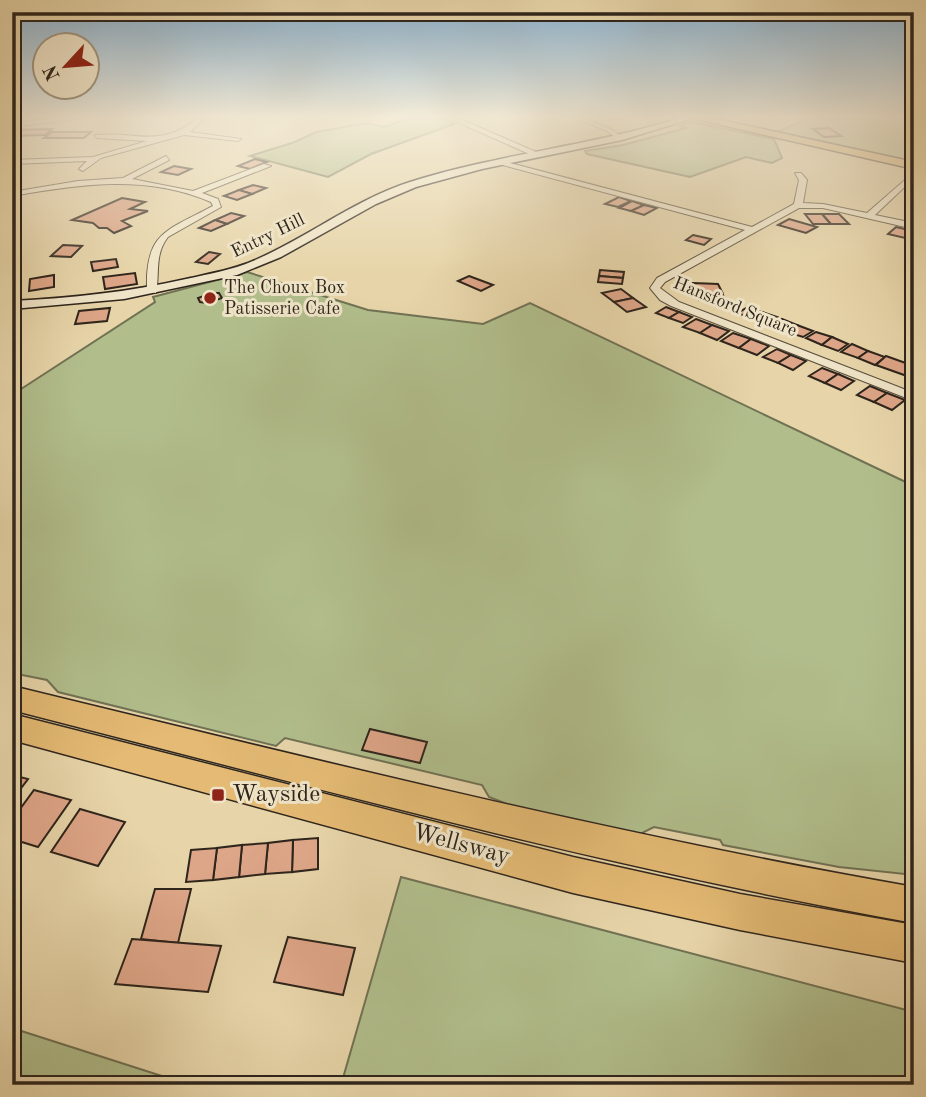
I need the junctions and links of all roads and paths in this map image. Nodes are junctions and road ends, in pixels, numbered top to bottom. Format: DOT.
graph roads {
  1 [pos="145,169"];
  2 [pos="259,169"];
  3 [pos="474,169"];
  4 [pos="529,169"];
  5 [pos="914,174"];
  6 [pos="798,175"];
  7 [pos="126,179"];
  8 [pos="12,194"];
  9 [pos="193,194"];
  10 [pos="798,205"];
  11 [pos="869,216"];
  12 [pos="914,226"];
  13 [pos="751,229"];
  14 [pos="152,291"];
  15 [pos="12,305"];
  16 [pos="914,397"];
  17 [pos="12,698"];
  18 [pos="12,727"];
  19 [pos="654,856"];
  20 [pos="651,892"];
  21 [pos="914,905"];
  22 [pos="914,944"];
  1 -- 7 [label="street"];
  2 -- 9 [label="street"];
  3 -- 14 [label="street, Entry Hill"];
  4 -- 13 [label="street"];
  5 -- 11 [label="street"];
  6 -- 10 [label="street"];
  7 -- 8 [label="street"];
  7 -- 9 [label="street"];
  9 -- 14 [label="street"];
  10 -- 11 [label="street"];
  10 -- 13 [label="street, Hansford Square"];
  11 -- 12 [label="street"];
  13 -- 16 [label="street, Hansford Square"];
  14 -- 15 [label="street, Entry Hill"];
  17 -- 19 [label="main road, Wellsway"];
  18 -- 20 [label="main road, Wellsway"];
  19 -- 20 [label="main road"];
  19 -- 21 [label="main road, Wellsway"];
  20 -- 22 [label="main road, Wellsway"];
}
